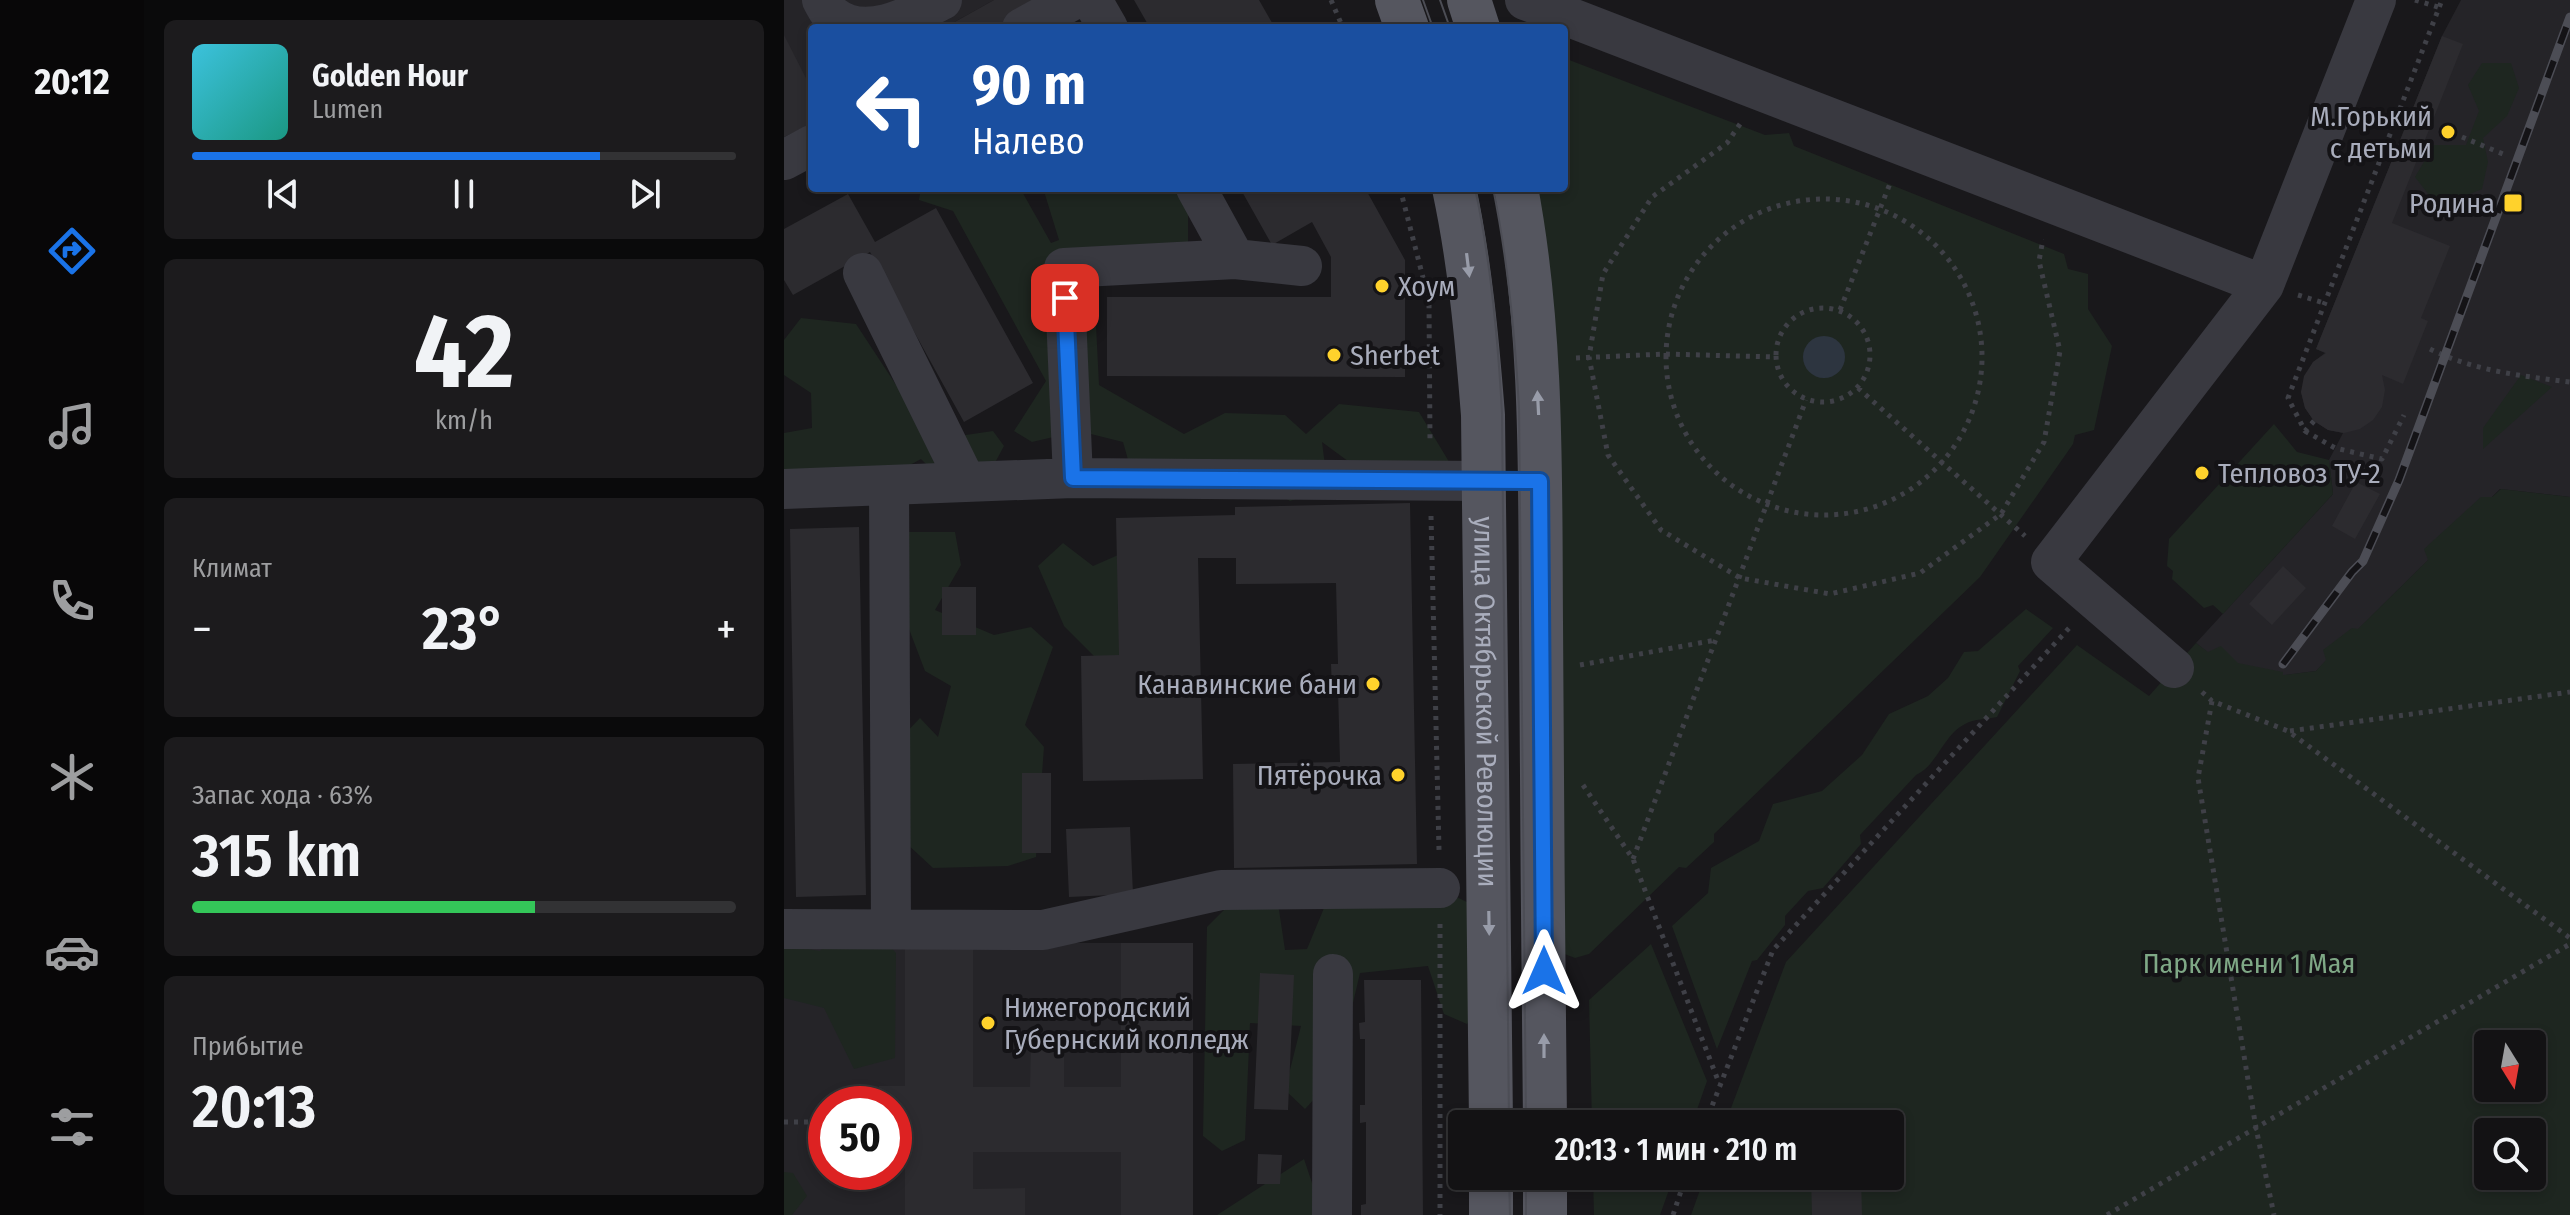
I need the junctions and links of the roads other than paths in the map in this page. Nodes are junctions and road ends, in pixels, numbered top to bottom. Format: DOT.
graph roads {
  1 [pos="822,0"];
  2 [pos="942,0"];
  3 [pos="1073,0"];
  4 [pos="1092,0"];
  5 [pos="1469,0"];
  6 [pos="1525,0"];
  7 [pos="2376,0"];
  8 [pos="852,24"];
  9 [pos="885,24"];
  10 [pos="1029,24"];
  11 [pos="1106,24"];
  12 [pos="1477,24"];
  13 [pos="808,147"];
  14 [pos="784,160"];
  15 [pos="1198,192"];
  16 [pos="1455,192"];
  17 [pos="1517,192"];
  18 [pos="1235,259"];
  19 [pos="1302,266"];
  20 [pos="863,273"];
  21 [pos="2264,285"];
  22 [pos="1073,478"];
  23 [pos="1484,481"];
  24 [pos="1540,481"];
  25 [pos="966,482"];
  26 [pos="889,485"];
  27 [pos="784,489"];
  28 [pos="2174,668"];
  29 [pos="1440,888"];
  30 [pos="784,929"];
  31 [pos="891,929"];
  32 [pos="1333,974"];
  33 [pos="1491,1110"];
  34 [pos="1545,1110"];
  35 [pos="1491,1190"];
  36 [pos="1545,1190"];
  37 [pos="1332,1215"];
  38 [pos="1491,1215"];
  39 [pos="1545,1215"];
  1 -- 8 [label="street"];
  2 -- 9 [label="street"];
  3 -- 10 [label="street"];
  4 -- 11 [label="street"];
  5 -- 12 [label="main road"];
  6 -- 21 [label="street"];
  7 -- 21 [label="street"];
  13 -- 14 [label="street"];
  15 -- 18 [label="street"];
  16 -- 23 [label="main road, улица Октябрьской Революции, one-way"];
  24 -- 17 [label="main road, улица Октябрьской Революции, one-way"];
  18 -- 19 [label="street"];
  18 -- 22 [label="street"];
  20 -- 25 [label="street"];
  21 -- 28 [label="street"];
  22 -- 23 [label="street"];
  22 -- 25 [label="street"];
  23 -- 24 [label="main road"];
  23 -- 33 [label="main road, улица Октябрьской Революции, one-way"];
  34 -- 24 [label="main road, улица Октябрьской Революции, one-way"];
  25 -- 26 [label="street"];
  26 -- 27 [label="street"];
  26 -- 31 [label="street"];
  29 -- 31 [label="street"];
  30 -- 31 [label="street"];
  32 -- 37 [label="street"];
  35 -- 38 [label="main road"];
  36 -- 39 [label="main road"];
}
